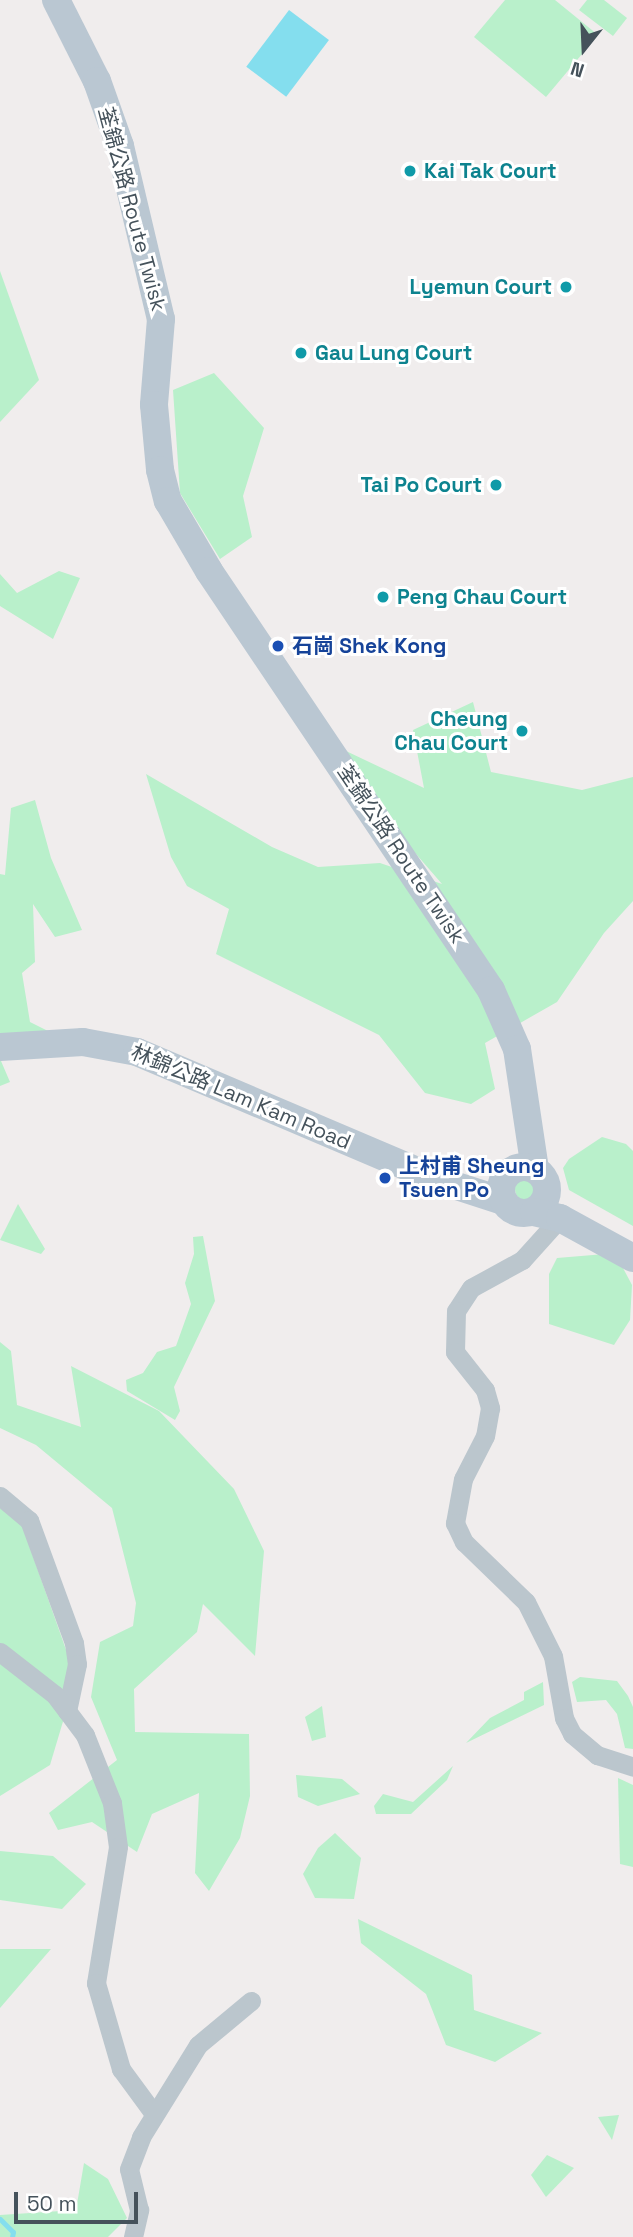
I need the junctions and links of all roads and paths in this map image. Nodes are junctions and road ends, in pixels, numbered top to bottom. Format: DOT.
graph roads {
  1 [pos="56,0"];
  2 [pos="0,1047"];
  3 [pos="528,1168"];
  4 [pos="493,1194"];
  5 [pos="547,1209"];
  6 [pos="633,1258"];
  7 [pos="0,1496"];
  8 [pos="0,1652"];
  9 [pos="67,1712"];
  10 [pos="633,1767"];
  11 [pos="251,2001"];
  12 [pos="154,2115"];
  13 [pos="133,2237"];
  1 -- 3 [label="main road, 荃錦公路 Route Twisk"];
  2 -- 4 [label="main road, 林錦公路 Lam Kam Road"];
  3 -- 4 [label="main road"];
  3 -- 5 [label="main road"];
  4 -- 5 [label="main road"];
  5 -- 6 [label="main road"];
  5 -- 10 [label="street"];
  7 -- 9 [label="street"];
  8 -- 9 [label="street"];
  9 -- 12 [label="street"];
  11 -- 12 [label="street"];
  12 -- 13 [label="street"];
}
